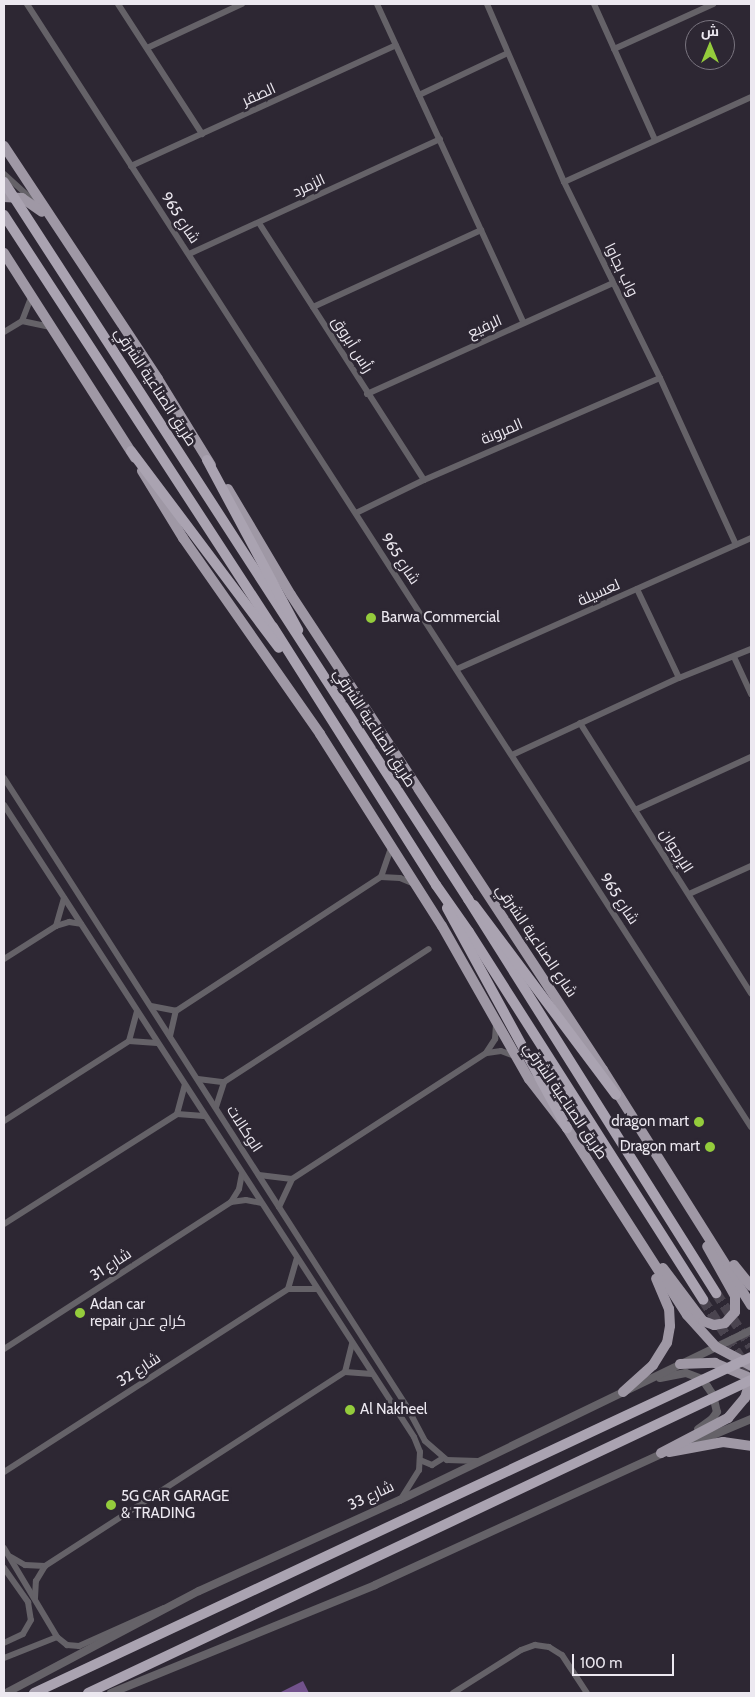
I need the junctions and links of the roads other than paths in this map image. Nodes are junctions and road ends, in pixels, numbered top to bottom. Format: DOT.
graph roads {
  1 [pos="27,4"];
  2 [pos="118,4"];
  3 [pos="242,4"];
  4 [pos="377,4"];
  5 [pos="487,4"];
  6 [pos="594,4"];
  7 [pos="713,4"];
  8 [pos="396,44"];
  9 [pos="147,48"];
  10 [pos="614,49"];
  11 [pos="508,53"];
  12 [pos="419,95"];
  13 [pos="751,97"];
  14 [pos="202,134"];
  15 [pos="440,140"];
  16 [pos="655,140"];
  17 [pos="4,146"];
  18 [pos="131,166"];
  19 [pos="4,174"];
  20 [pos="4,182"];
  21 [pos="564,182"];
  22 [pos="4,197"];
  23 [pos="4,215"];
  24 [pos="48,217"];
  25 [pos="259,223"];
  26 [pos="481,230"];
  27 [pos="4,253"];
  28 [pos="189,254"];
  29 [pos="613,283"];
  30 [pos="31,297"];
  31 [pos="313,307"];
  32 [pos="22,321"];
  33 [pos="524,323"];
  34 [pos="52,328"];
  35 [pos="4,332"];
  36 [pos="660,378"];
  37 [pos="368,394"];
  38 [pos="131,451"];
  39 [pos="207,460"];
  40 [pos="424,480"];
  41 [pos="356,513"];
  42 [pos="751,538"];
  43 [pos="736,545"];
  44 [pos="637,589"];
  45 [pos="751,649"];
  46 [pos="310,656"];
  47 [pos="734,657"];
  48 [pos="294,666"];
  49 [pos="457,670"];
  50 [pos="679,678"];
  51 [pos="751,694"];
  52 [pos="580,723"];
  53 [pos="512,755"];
  54 [pos="751,757"];
  55 [pos="4,778"];
  56 [pos="4,805"];
  57 [pos="427,805"];
  58 [pos="635,810"];
  59 [pos="4,814"];
  60 [pos="12,817"];
  61 [pos="391,848"];
  62 [pos="751,866"];
  63 [pos="381,877"];
  64 [pos="436,885"];
  65 [pos="417,886"];
  66 [pos="689,894"];
  67 [pos="64,898"];
  68 [pos="468,899"];
  69 [pos="81,924"];
  70 [pos="56,926"];
  71 [pos="429,949"];
  72 [pos="4,959"];
  73 [pos="751,976"];
  74 [pos="743,980"];
  75 [pos="751,993"];
  76 [pos="151,1006"];
  77 [pos="138,1011"];
  78 [pos="176,1011"];
  79 [pos="496,1022"];
  80 [pos="170,1036"];
  81 [pos="129,1042"];
  82 [pos="157,1042"];
  83 [pos="486,1053"];
  84 [pos="515,1056"];
  85 [pos="197,1078"];
  86 [pos="224,1082"];
  87 [pos="185,1085"];
  88 [pos="616,1095"];
  89 [pos="216,1107"];
  90 [pos="177,1114"];
  91 [pos="205,1116"];
  92 [pos="4,1121"];
  93 [pos="751,1127"];
  94 [pos="567,1128"];
  95 [pos="242,1174"];
  96 [pos="259,1174"];
  97 [pos="292,1179"];
  98 [pos="231,1202"];
  99 [pos="262,1203"];
  100 [pos="686,1204"];
  101 [pos="279,1207"];
  102 [pos="4,1224"];
  103 [pos="634,1233"];
  104 [pos="297,1258"];
  105 [pos="751,1286"];
  106 [pos="288,1289"];
  107 [pos="317,1289"];
  108 [pos="716,1293"];
  109 [pos="703,1300"];
  110 [pos="751,1304"];
  111 [pos="751,1330"];
  112 [pos="352,1343"];
  113 [pos="716,1347"];
  114 [pos="4,1349"];
  115 [pos="751,1357"];
  116 [pos="680,1364"];
  117 [pos="751,1366"];
  118 [pos="345,1372"];
  119 [pos="372,1374"];
  120 [pos="751,1378"];
  121 [pos="646,1381"];
  122 [pos="623,1392"];
  123 [pos="751,1419"];
  124 [pos="751,1446"];
  125 [pos="661,1453"];
  126 [pos="443,1458"];
  127 [pos="420,1460"];
  128 [pos="481,1461"];
  129 [pos="4,1472"];
  130 [pos="400,1500"];
  131 [pos="4,1548"];
  132 [pos="8,1554"];
  133 [pos="45,1566"];
  134 [pos="4,1568"];
  135 [pos="35,1598"];
  136 [pos="168,1608"];
  137 [pos="57,1637"];
  138 [pos="4,1643"];
  139 [pos="4,1658"];
  140 [pos="6,1693"];
  141 [pos="34,1693"];
  142 [pos="88,1693"];
  143 [pos="111,1693"];
  144 [pos="453,1693"];
  145 [pos="587,1693"];
  1 -- 18 [label="street, شارع 965"];
  2 -- 9 [label="street"];
  3 -- 9 [label="street"];
  4 -- 8 [label="street"];
  5 -- 11 [label="street, واب بجاوا"];
  6 -- 10 [label="street"];
  7 -- 10 [label="street"];
  8 -- 12 [label="street"];
  8 -- 14 [label="street, الصقر"];
  9 -- 14 [label="street"];
  10 -- 16 [label="street"];
  11 -- 12 [label="street"];
  11 -- 21 [label="street, واب بجاوا"];
  12 -- 15 [label="street"];
  13 -- 16 [label="street"];
  14 -- 18 [label="street, الصقر"];
  15 -- 25 [label="street, الزمرد"];
  15 -- 26 [label="street"];
  16 -- 21 [label="street"];
  17 -- 24 [label="main road, طريق الصناعية الشرقي"];
  18 -- 28 [label="street, شارع 965"];
  19 -- 24 [label="street"];
  20 -- 46 [label="highway, طريق الصناعية الشرقي"];
  21 -- 29 [label="street, واب بجاوا"];
  22 -- 24 [label="main road"];
  23 -- 48 [label="highway, طريق الصناعية الشرقي"];
  24 -- 39 [label="main road, طريق الصناعية الشرقي"];
  25 -- 28 [label="street, الزمرد"];
  25 -- 31 [label="street, رأس أبروق"];
  26 -- 31 [label="street"];
  26 -- 33 [label="street"];
  27 -- 30 [label="main road, طريق الصناعية الشرقي"];
  28 -- 41 [label="street, شارع 965"];
  29 -- 33 [label="street, الرفيع"];
  29 -- 36 [label="street, واب بجاوا"];
  30 -- 32 [label="street"];
  30 -- 34 [label="main road, طريق الصناعية الشرقي"];
  31 -- 37 [label="street, رأس أبروق"];
  32 -- 34 [label="street"];
  32 -- 35 [label="street"];
  33 -- 37 [label="street, الرفيع"];
  34 -- 38 [label="main road, طريق الصناعية الشرقي"];
  36 -- 40 [label="street, المرونة"];
  36 -- 43 [label="street, واب بجاوا"];
  37 -- 40 [label="street, رأس أبروق"];
  38 -- 48 [label="highway"];
  38 -- 61 [label="main road, طريق الصناعية الشرقي"];
  39 -- 46 [label="highway"];
  39 -- 57 [label="main road, طريق الصناعية الشرقي"];
  40 -- 41 [label="street, المرونة"];
  41 -- 49 [label="street, شارع 965"];
  42 -- 43 [label="street, لعسيلة"];
  43 -- 44 [label="street, لعسيلة"];
  44 -- 49 [label="street, لعسيلة"];
  44 -- 50 [label="street"];
  45 -- 47 [label="street"];
  46 -- 68 [label="highway, طريق الصناعية الشرقي"];
  47 -- 50 [label="street"];
  47 -- 51 [label="street"];
  48 -- 64 [label="highway, طريق الصناعية الشرقي"];
  49 -- 53 [label="street, شارع 965"];
  50 -- 52 [label="street"];
  52 -- 53 [label="street"];
  52 -- 58 [label="street, الإرجوان"];
  53 -- 93 [label="street, شارع 965"];
  54 -- 58 [label="street"];
  55 -- 76 [label="street, الوكالات"];
  56 -- 60 [label="street, الوكالات"];
  57 -- 88 [label="main road, شارع الصناعية الشرقي"];
  58 -- 66 [label="street, الإرجوان"];
  59 -- 60 [label="street"];
  60 -- 67 [label="street, الوكالات"];
  61 -- 63 [label="street"];
  61 -- 65 [label="main road, طريق الصناعية الشرقي"];
  62 -- 66 [label="street"];
  63 -- 65 [label="street"];
  63 -- 78 [label="street"];
  64 -- 94 [label="highway"];
  64 -- 109 [label="highway, طريق الصناعية الشرقي"];
  65 -- 79 [label="main road, طريق الصناعية الشرقي"];
  66 -- 74 [label="street, الإرجوان"];
  67 -- 69 [label="street, الوكالات"];
  67 -- 70 [label="street"];
  68 -- 88 [label="highway"];
  68 -- 108 [label="highway, طريق الصناعية الشرقي"];
  69 -- 70 [label="street"];
  69 -- 77 [label="street, الوكالات"];
  70 -- 72 [label="street"];
  71 -- 86 [label="street"];
  73 -- 74 [label="street"];
  74 -- 75 [label="street, الإرجوان"];
  76 -- 78 [label="street"];
  76 -- 80 [label="street, الوكالات"];
  77 -- 81 [label="street"];
  77 -- 82 [label="street, الوكالات"];
  78 -- 80 [label="street"];
  79 -- 83 [label="street"];
  79 -- 84 [label="main road, طريق الصناعية الشرقي"];
  80 -- 85 [label="street, الوكالات"];
  81 -- 82 [label="street"];
  81 -- 92 [label="street"];
  82 -- 87 [label="street, الوكالات"];
  83 -- 84 [label="street"];
  83 -- 97 [label="street"];
  84 -- 94 [label="main road, طريق الصناعية الشرقي"];
  85 -- 86 [label="street"];
  85 -- 89 [label="street, الوكالات"];
  86 -- 89 [label="street"];
  87 -- 90 [label="street"];
  87 -- 91 [label="street, الوكالات"];
  88 -- 100 [label="main road"];
  89 -- 96 [label="street, الوكالات"];
  90 -- 91 [label="street"];
  90 -- 102 [label="street"];
  91 -- 95 [label="street, الوكالات"];
  94 -- 103 [label="main road, طريق الصناعية الشرقي"];
  95 -- 98 [label="street"];
  95 -- 99 [label="street, الوكالات"];
  96 -- 97 [label="street"];
  96 -- 101 [label="street, الوكالات"];
  97 -- 101 [label="street"];
  98 -- 99 [label="street"];
  98 -- 114 [label="street, شارع 31"];
  99 -- 104 [label="street, الوكالات"];
  100 -- 103 [label="main road"];
  100 -- 105 [label="main road"];
  100 -- 110 [label="main road"];
  101 -- 126 [label="street, الوكالات"];
  103 -- 113 [label="main road"];
  103 -- 122 [label="main road"];
  104 -- 106 [label="street"];
  104 -- 107 [label="street, الوكالات"];
  106 -- 107 [label="street"];
  106 -- 129 [label="street, شارع 32"];
  107 -- 112 [label="street, الوكالات"];
  111 -- 113 [label="street, شارع 33"];
  112 -- 118 [label="street"];
  112 -- 119 [label="street, الوكالات"];
  113 -- 116 [label="street, شارع 33"];
  113 -- 117 [label="main road"];
  115 -- 141 [label="highway"];
  116 -- 120 [label="main road"];
  116 -- 121 [label="street, شارع 33"];
  118 -- 119 [label="street"];
  118 -- 133 [label="street"];
  119 -- 127 [label="street, الوكالات"];
  120 -- 125 [label="main road"];
  120 -- 142 [label="highway"];
  121 -- 122 [label="street, شارع 33"];
  121 -- 125 [label="street"];
  122 -- 128 [label="street, شارع 33"];
  123 -- 125 [label="street"];
  124 -- 125 [label="main road"];
  125 -- 143 [label="street"];
  126 -- 127 [label="street"];
  126 -- 128 [label="street"];
  127 -- 130 [label="street"];
  128 -- 130 [label="street, شارع 33"];
  130 -- 136 [label="street, شارع 33"];
  131 -- 132 [label="street"];
  132 -- 133 [label="street"];
  132 -- 135 [label="street"];
  133 -- 135 [label="street"];
  134 -- 138 [label="street"];
  135 -- 137 [label="street"];
  136 -- 137 [label="street"];
  136 -- 140 [label="street, شارع 33"];
  137 -- 139 [label="street"];
  144 -- 145 [label="street"];
}
